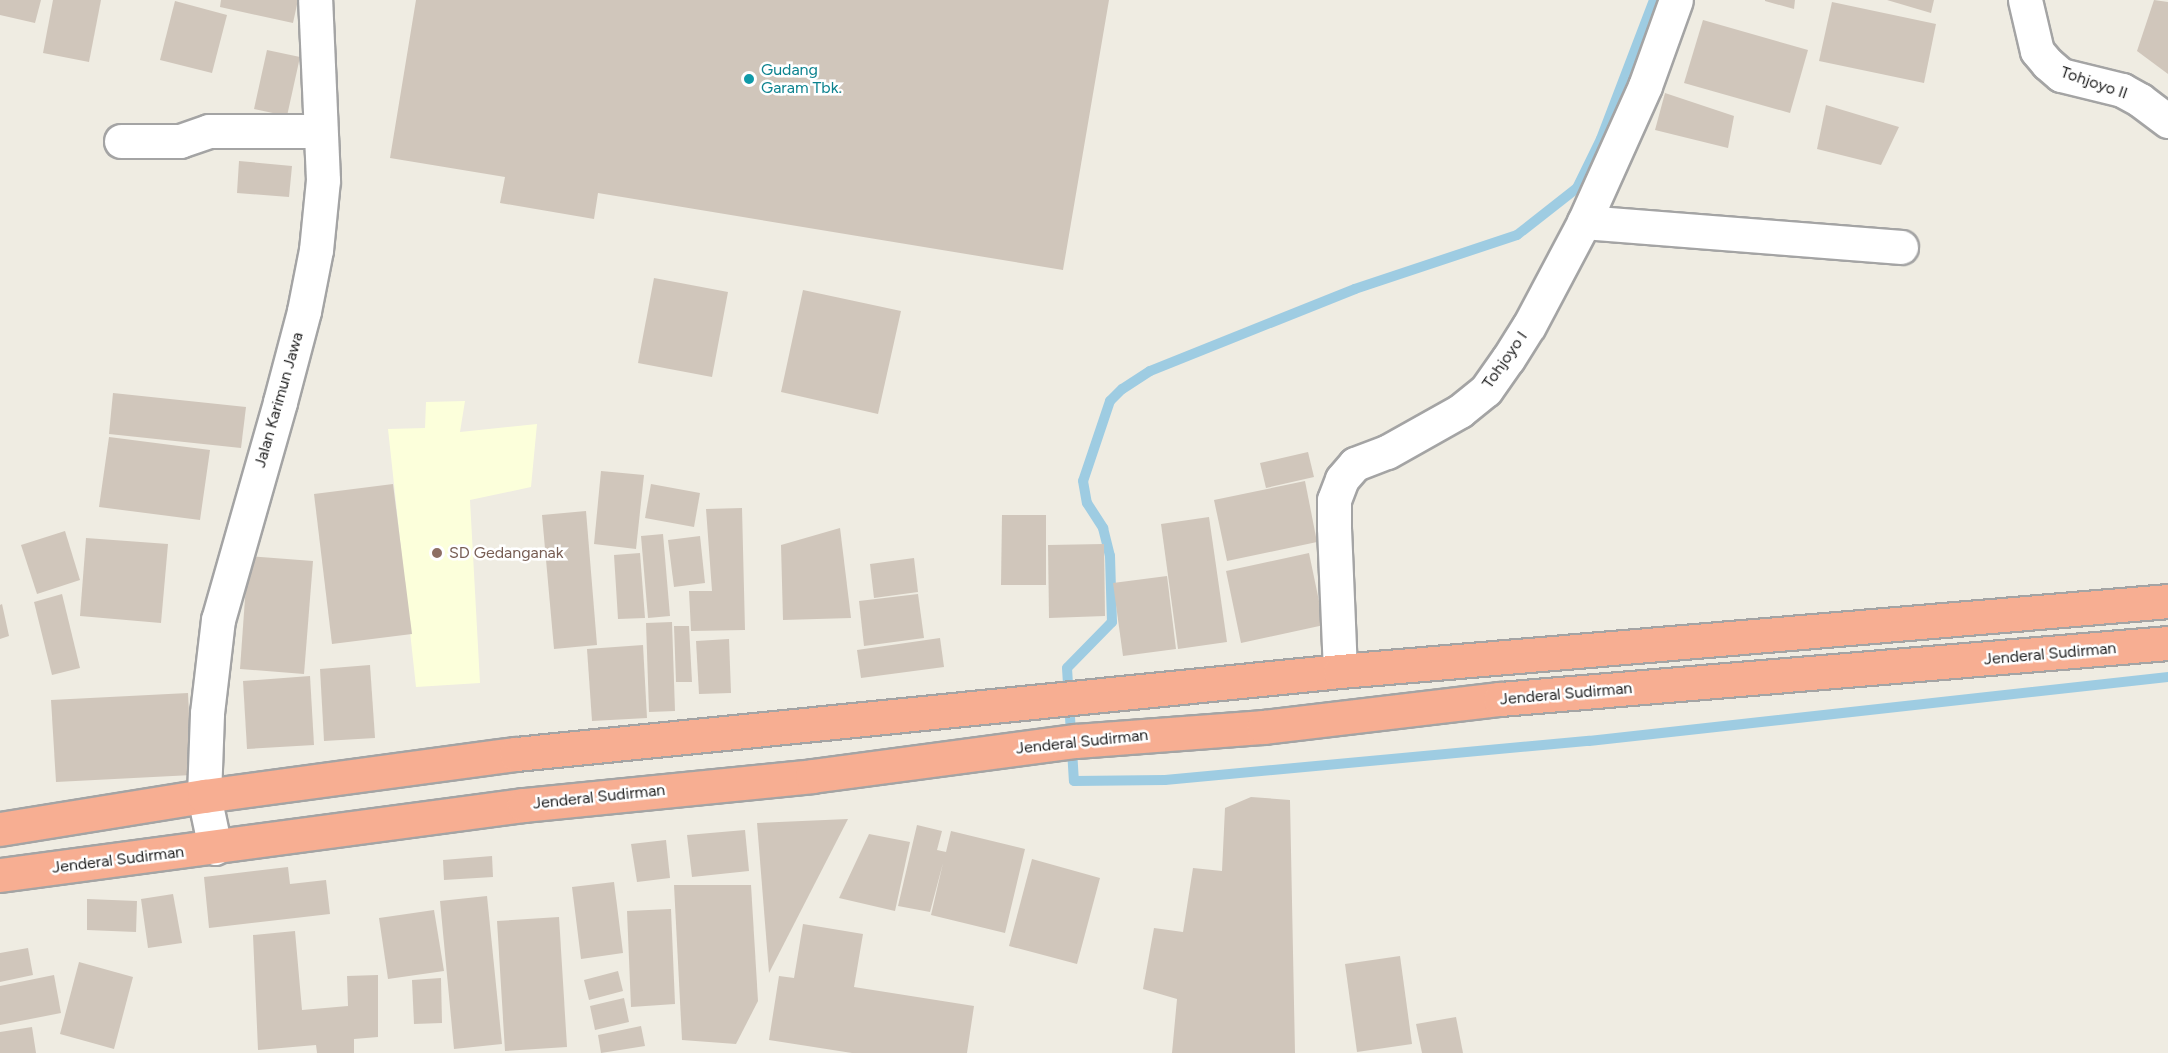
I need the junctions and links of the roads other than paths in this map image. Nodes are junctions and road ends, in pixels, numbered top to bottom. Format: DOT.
graph roads {
  1 [pos="315,0"];
  2 [pos="1676,0"];
  3 [pos="2025,0"];
  4 [pos="2168,121"];
  5 [pos="320,131"];
  6 [pos="121,141"];
  7 [pos="1584,222"];
  8 [pos="1901,247"];
  9 [pos="2168,601"];
  10 [pos="2029,611"];
  11 [pos="2168,643"];
  12 [pos="2034,655"];
  13 [pos="1340,671"];
  14 [pos="1260,679"];
  15 [pos="1264,727"];
  16 [pos="204,796"];
  17 [pos="0,829"];
  18 [pos="215,848"];
  19 [pos="0,875"];
  1 -- 5 [label="street, Jalan Karimun Jawa"];
  2 -- 7 [label="street, Tohjoyo I"];
  3 -- 4 [label="street, Tohjoyo II"];
  5 -- 6 [label="street"];
  5 -- 16 [label="street, Jalan Karimun Jawa"];
  7 -- 8 [label="street"];
  7 -- 13 [label="street, Tohjoyo I"];
  9 -- 10 [label="highway"];
  10 -- 12 [label="highway"];
  10 -- 13 [label="highway"];
  11 -- 12 [label="highway, Jenderal Sudirman"];
  12 -- 15 [label="highway, Jenderal Sudirman"];
  13 -- 14 [label="highway"];
  14 -- 15 [label="highway"];
  14 -- 16 [label="highway"];
  15 -- 18 [label="highway, Jenderal Sudirman"];
  16 -- 17 [label="highway"];
  16 -- 18 [label="street, Jalan Karimun Jawa"];
  18 -- 19 [label="highway, Jenderal Sudirman"];
}
